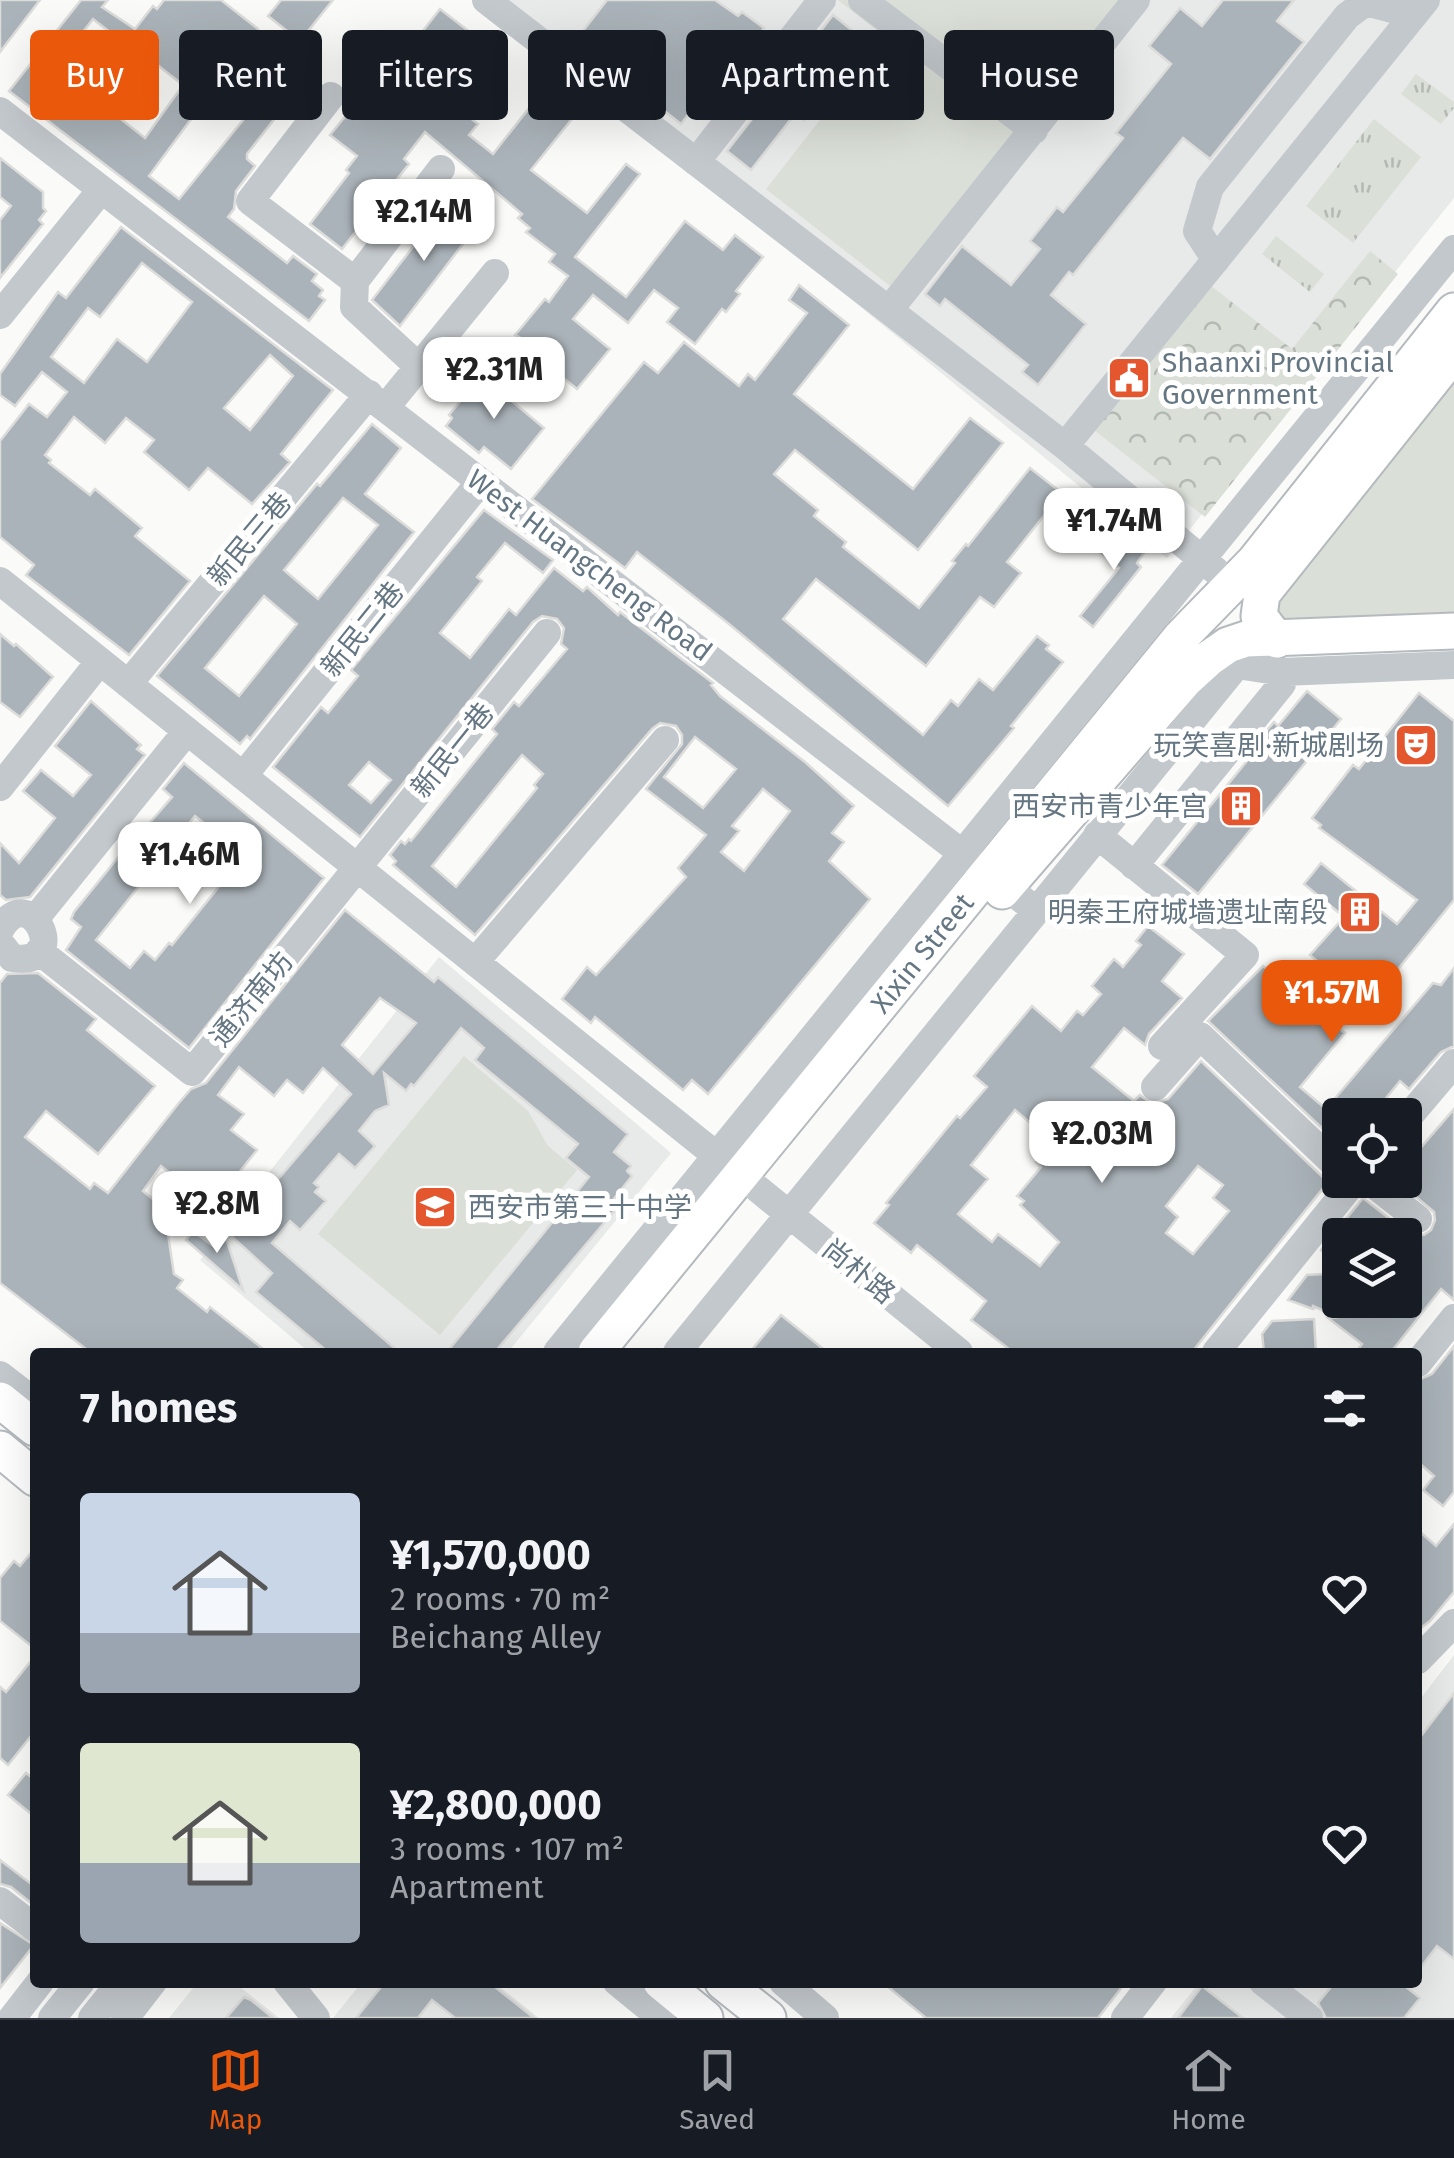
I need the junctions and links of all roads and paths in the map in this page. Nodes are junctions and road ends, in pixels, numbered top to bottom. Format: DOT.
graph roads {
  1 [pos="486,0"];
  2 [pos="533,0"];
  3 [pos="822,0"];
  4 [pos="862,0"];
  5 [pos="1136,0"];
  6 [pos="1420,8"];
  7 [pos="515,22"];
  8 [pos="331,96"];
  9 [pos="0,111"];
  10 [pos="1034,130"];
  11 [pos="696,162"];
  12 [pos="441,170"];
  13 [pos="101,190"];
  14 [pos="1454,249"];
  15 [pos="1216,260"];
  16 [pos="495,273"];
  17 [pos="355,281"];
  18 [pos="889,310"];
  19 [pos="1454,311"];
  20 [pos="0,315"];
  21 [pos="1454,353"];
  22 [pos="419,367"];
  23 [pos="378,400"];
  24 [pos="1065,446"];
  25 [pos="480,482"];
  26 [pos="1203,560"];
  27 [pos="1253,575"];
  28 [pos="0,581"];
  29 [pos="1454,631"];
  30 [pos="546,633"];
  31 [pos="1277,640"];
  32 [pos="100,661"];
  33 [pos="1238,665"];
  34 [pos="1454,665"];
  35 [pos="128,684"];
  36 [pos="1282,684"];
  37 [pos="187,731"];
  38 [pos="665,740"];
  39 [pos="243,776"];
  40 [pos="0,787"];
  41 [pos="1098,835"];
  42 [pos="1134,866"];
  43 [pos="358,868"];
  44 [pos="986,870"];
  45 [pos="1037,910"];
  46 [pos="35,919"];
  47 [pos="2,938"];
  48 [pos="39,951"];
  49 [pos="475,962"];
  50 [pos="1162,1046"];
  51 [pos="1454,1063"];
  52 [pos="1154,1087"];
  53 [pos="1422,1101"];
  54 [pos="1322,1151"];
  55 [pos="739,1174"];
  56 [pos="1341,1198"];
  57 [pos="1391,1198"];
  58 [pos="790,1214"];
  59 [pos="1417,1218"];
  60 [pos="1454,1318"];
  61 [pos="561,1348"];
  62 [pos="599,1348"];
  63 [pos="628,1348"];
  64 [pos="681,1348"];
  65 [pos="954,1348"];
  66 [pos="1219,1348"];
  67 [pos="1422,1358"];
  68 [pos="0,1375"];
  69 [pos="30,1398"];
  70 [pos="0,1400"];
  71 [pos="30,1424"];
  72 [pos="0,1449"];
  73 [pos="0,1464"];
  74 [pos="30,1474"];
  75 [pos="30,1488"];
  76 [pos="1454,1623"];
  77 [pos="1422,1656"];
  78 [pos="0,1901"];
  79 [pos="30,1924"];
  80 [pos="35,1988"];
  81 [pos="76,1988"];
  82 [pos="116,1988"];
  83 [pos="148,1988"];
  84 [pos="292,1988"];
  85 [pos="624,1988"];
  86 [pos="668,1988"];
  87 [pos="730,1988"];
  88 [pos="790,1988"];
  89 [pos="1148,1988"];
  90 [pos="1271,1988"];
  91 [pos="12,2018"];
  92 [pos="52,2018"];
  93 [pos="92,2018"];
  94 [pos="125,2018"];
  95 [pos="316,2018"];
  96 [pos="661,2018"];
  97 [pos="705,2018"];
  98 [pos="768,2018"];
  99 [pos="825,2018"];
  100 [pos="1125,2018"];
  101 [pos="1309,2018"];
  1 -- 7 [label="street"];
  2 -- 7 [label="street"];
  3 -- 11 [label="street"];
  4 -- 10 [label="street"];
  5 -- 10 [label="street"];
  6 -- 15 [label="street"];
  6 -- 15 [label="street"];
  7 -- 11 [label="street"];
  8 -- 17 [label="street"];
  9 -- 13 [label="street, West Huangcheng Road"];
  10 -- 18 [label="street"];
  11 -- 18 [label="street"];
  12 -- 17 [label="street"];
  13 -- 20 [label="street"];
  13 -- 23 [label="street, West Huangcheng Road"];
  14 -- 26 [label="street"];
  15 -- 24 [label="street"];
  16 -- 22 [label="street, 新民三巷"];
  17 -- 22 [label="street"];
  18 -- 24 [label="street"];
  19 -- 27 [label="main road"];
  21 -- 27 [label="main road"];
  22 -- 23 [label="street, 新民三巷"];
  23 -- 25 [label="street, West Huangcheng Road"];
  23 -- 35 [label="street, 新民三巷"];
  24 -- 26 [label="street"];
  25 -- 39 [label="street, 新民二巷"];
  25 -- 44 [label="street, West Huangcheng Road"];
  26 -- 27 [label="street"];
  26 -- 44 [label="street"];
  27 -- 31 [label="main road"];
  27 -- 44 [label="main road, Xixin Street"];
  28 -- 32 [label="street, 尚朴路"];
  29 -- 31 [label="main road, Xixin Street"];
  30 -- 43 [label="street, 新民一巷"];
  31 -- 33 [label="street"];
  31 -- 44 [label="main road, Xixin Street"];
  32 -- 35 [label="street, 尚朴路"];
  32 -- 40 [label="street"];
  33 -- 34 [label="street"];
  33 -- 41 [label="street"];
  35 -- 37 [label="street, 尚朴路"];
  36 -- 42 [label="street"];
  37 -- 39 [label="street, 尚朴路"];
  37 -- 46 [label="street"];
  38 -- 49 [label="street"];
  39 -- 43 [label="street, 尚朴路"];
  41 -- 42 [label="street"];
  41 -- 45 [label="street"];
  42 -- 50 [label="street"];
  43 -- 48 [label="street, 通济南坊"];
  43 -- 49 [label="street, 尚朴路"];
  44 -- 45 [label="street, West Huangcheng Road"];
  44 -- 55 [label="main road, Xixin Street"];
  45 -- 58 [label="street"];
  46 -- 47 [label="street"];
  46 -- 48 [label="street"];
  47 -- 48 [label="street"];
  49 -- 55 [label="street, 尚朴路"];
  51 -- 53 [label="street"];
  52 -- 54 [label="street"];
  55 -- 58 [label="street, 尚朴路"];
  55 -- 61 [label="street"];
  55 -- 62 [label="main road, Xixin Street"];
  55 -- 63 [label="main road, Xixin Street"];
  56 -- 66 [label="street"];
  57 -- 59 [label="street"];
  58 -- 64 [label="street"];
  58 -- 65 [label="street, 尚朴路"];
  60 -- 67 [label="street"];
  68 -- 69 [label="street"];
  70 -- 71 [label="main road"];
  72 -- 74 [label="main road"];
  73 -- 75 [label="street"];
  76 -- 77 [label="street"];
  78 -- 79 [label="street"];
  80 -- 91 [label="street"];
  81 -- 92 [label="street"];
  82 -- 93 [label="street"];
  83 -- 94 [label="street"];
  84 -- 95 [label="street"];
  85 -- 96 [label="street"];
  86 -- 97 [label="main road"];
  87 -- 98 [label="main road"];
  88 -- 99 [label="street"];
  89 -- 100 [label="street"];
  90 -- 101 [label="street"];
}
